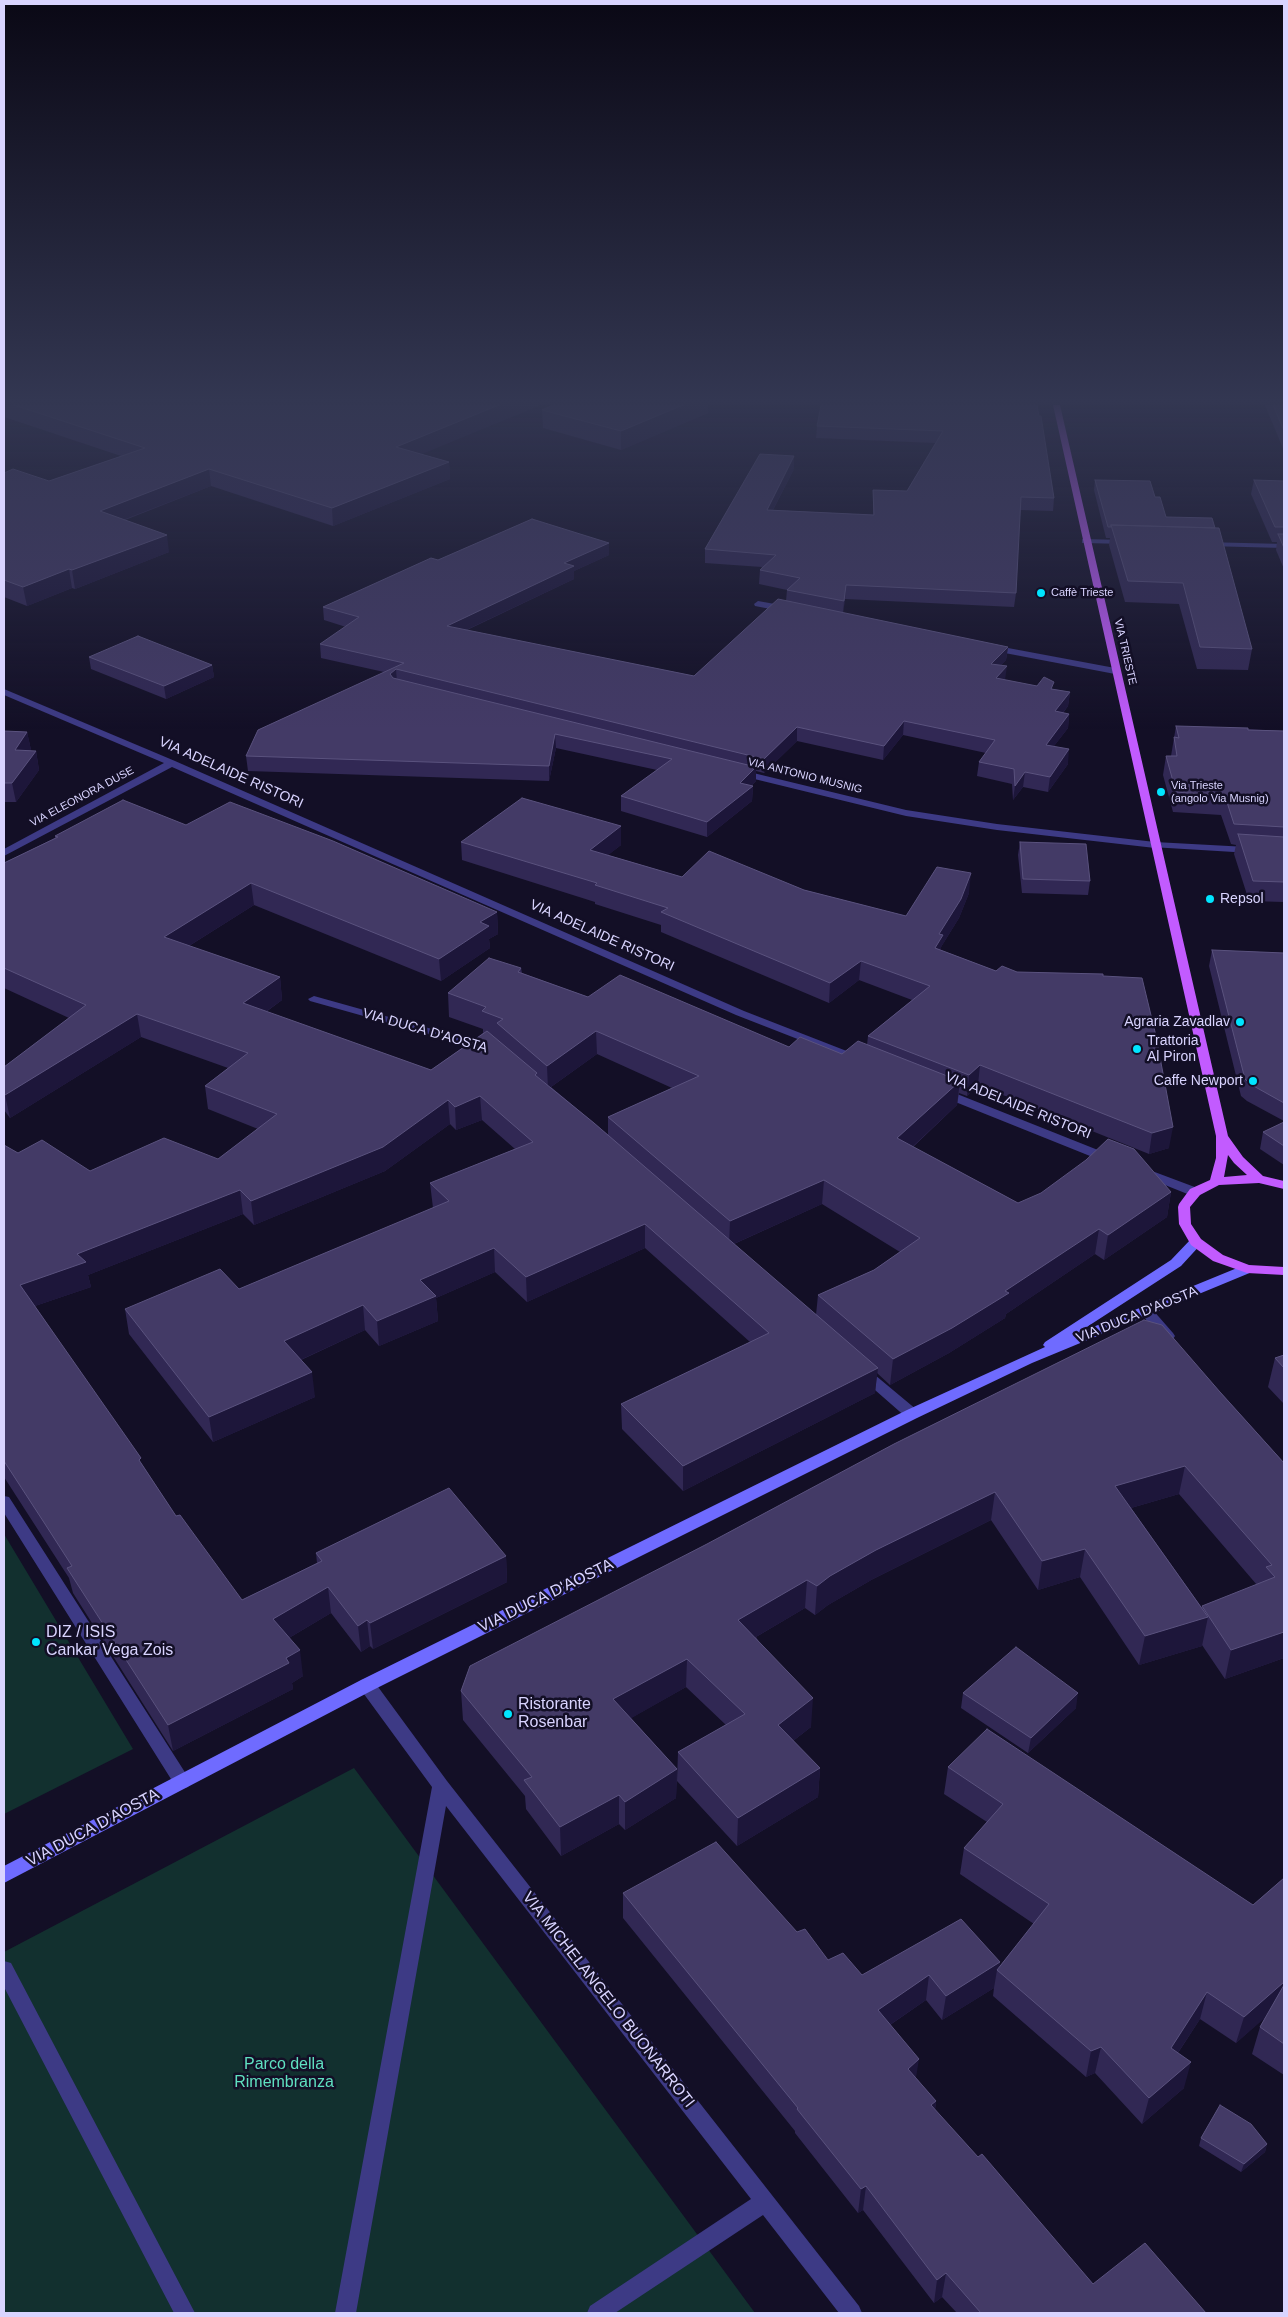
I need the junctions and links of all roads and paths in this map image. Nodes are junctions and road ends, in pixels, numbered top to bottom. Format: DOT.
graph roads {
  1 [pos="1079,513"];
  2 [pos="1085,541"];
  3 [pos="1137,542"];
  4 [pos="1196,543"];
  5 [pos="1284,546"];
  6 [pos="758,604"];
  7 [pos="797,611"];
  8 [pos="980,645"];
  9 [pos="1115,671"];
  10 [pos="4,692"];
  11 [pos="172,763"];
  12 [pos="733,771"];
  13 [pos="1155,845"];
  14 [pos="1284,852"];
  15 [pos="4,853"];
  16 [pos="314,999"];
  17 [pos="500,1056"];
  18 [pos="870,1064"];
  19 [pos="935,1090"];
  20 [pos="1222,1136"];
  21 [pos="1259,1179"];
  22 [pos="1216,1182"];
  23 [pos="1284,1185"];
  24 [pos="1195,1192"];
  25 [pos="1196,1242"];
  26 [pos="1247,1269"];
  27 [pos="1284,1271"];
  28 [pos="1146,1312"];
  29 [pos="1179,1348"];
  30 [pos="1027,1360"];
  31 [pos="852,1362"];
  32 [pos="912,1414"];
  33 [pos="4,1501"];
  34 [pos="367,1685"];
  35 [pos="182,1782"];
  36 [pos="441,1786"];
  37 [pos="4,1875"];
  38 [pos="4,1969"];
  39 [pos="765,2202"];
  40 [pos="186,2313"];
  41 [pos="346,2313"];
  42 [pos="597,2313"];
  43 [pos="852,2313"];
  1 -- 2 [label="main road, VIA TRIESTE"];
  2 -- 3 [label="street"];
  2 -- 9 [label="main road, VIA TRIESTE"];
  4 -- 5 [label="street"];
  6 -- 7 [label="street"];
  8 -- 9 [label="street"];
  9 -- 13 [label="main road, VIA TRIESTE"];
  10 -- 11 [label="street, VIA ADELAIDE RISTORI"];
  11 -- 15 [label="street, VIA ELEONORA DUSE"];
  11 -- 18 [label="street, VIA ADELAIDE RISTORI"];
  12 -- 13 [label="street, VIA ANTONIO MUSNIG"];
  13 -- 14 [label="street"];
  13 -- 20 [label="main road, VIA TRIESTE"];
  16 -- 17 [label="street, VIA DUCA D'AOSTA"];
  19 -- 24 [label="street, VIA ADELAIDE RISTORI"];
  20 -- 21 [label="main road, VIA TRIESTE"];
  20 -- 22 [label="main road, VIA TRIESTE"];
  21 -- 22 [label="main road"];
  21 -- 23 [label="main road"];
  22 -- 24 [label="main road"];
  24 -- 25 [label="main road, VIA DUCA D'AOSTA"];
  25 -- 26 [label="main road, VIA DUCA D'AOSTA"];
  25 -- 30 [label="main road, VIA DUCA D'AOSTA"];
  26 -- 27 [label="main road, VIA DUCA D'AOSTA"];
  26 -- 28 [label="main road, VIA DUCA D'AOSTA"];
  28 -- 29 [label="street"];
  28 -- 30 [label="main road, VIA DUCA D'AOSTA"];
  30 -- 32 [label="main road, VIA DUCA D'AOSTA"];
  31 -- 32 [label="street"];
  32 -- 34 [label="main road, VIA DUCA D'AOSTA"];
  33 -- 35 [label="street"];
  34 -- 35 [label="main road, VIA DUCA D'AOSTA"];
  34 -- 36 [label="street, VIA MICHELANGELO BUONARROTI"];
  35 -- 37 [label="main road, VIA DUCA D'AOSTA"];
  36 -- 39 [label="street, VIA MICHELANGELO BUONARROTI"];
  36 -- 41 [label="street"];
  38 -- 40 [label="street"];
  39 -- 42 [label="street"];
  39 -- 43 [label="street, VIA MICHELANGELO BUONARROTI"];
}
